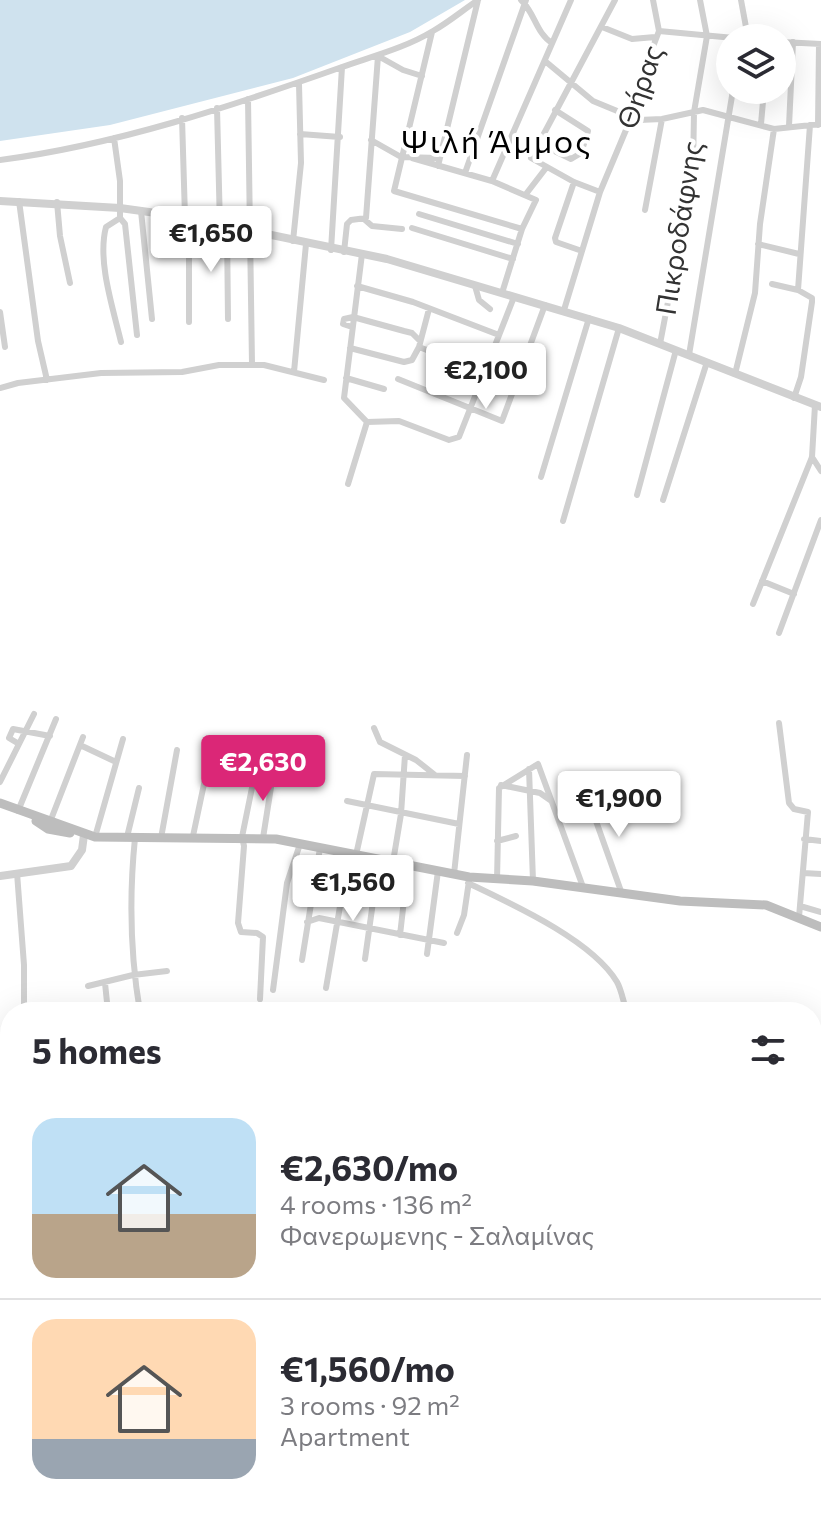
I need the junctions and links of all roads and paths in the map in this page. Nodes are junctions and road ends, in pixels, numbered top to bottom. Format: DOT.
graph roads {
  1 [pos="571,0"];
  2 [pos="615,0"];
  3 [pos="653,0"];
  4 [pos="700,0"];
  5 [pos="741,0"];
  6 [pos="524,1"];
  7 [pos="745,24"];
  8 [pos="602,27"];
  9 [pos="432,32"];
  10 [pos="657,34"];
  11 [pos="707,36"];
  12 [pos="716,37"];
  13 [pos="796,42"];
  14 [pos="552,43"];
  15 [pos="820,44"];
  16 [pos="378,56"];
  17 [pos="545,61"];
  18 [pos="342,67"];
  19 [pos="422,76"];
  20 [pos="571,81"];
  21 [pos="299,84"];
  22 [pos="248,99"];
  23 [pos="731,104"];
  24 [pos="763,104"];
  25 [pos="790,104"];
  26 [pos="217,108"];
  27 [pos="555,110"];
  28 [pos="694,112"];
  29 [pos="729,116"];
  30 [pos="182,118"];
  31 [pos="631,118"];
  32 [pos="662,119"];
  33 [pos="761,124"];
  34 [pos="816,125"];
  35 [pos="789,126"];
  36 [pos="774,129"];
  37 [pos="300,134"];
  38 [pos="340,137"];
  39 [pos="114,138"];
  40 [pos="371,140"];
  41 [pos="538,143"];
  42 [pos="401,157"];
  43 [pos="412,158"];
  44 [pos="439,158"];
  45 [pos="0,160"];
  46 [pos="438,166"];
  47 [pos="546,168"];
  48 [pos="465,173"];
  49 [pos="492,181"];
  50 [pos="574,182"];
  51 [pos="600,192"];
  52 [pos="526,194"];
  53 [pos="0,201"];
  54 [pos="19,201"];
  55 [pos="57,202"];
  56 [pos="120,208"];
  57 [pos="645,210"];
  58 [pos="141,211"];
  59 [pos="419,214"];
  60 [pos="120,218"];
  61 [pos="187,218"];
  62 [pos="364,219"];
  63 [pos="224,228"];
  64 [pos="412,228"];
  65 [pos="402,229"];
  66 [pos="522,229"];
  67 [pos="251,233"];
  68 [pos="293,241"];
  69 [pos="306,244"];
  70 [pos="518,244"];
  71 [pos="758,244"];
  72 [pos="331,250"];
  73 [pos="582,251"];
  74 [pos="344,252"];
  75 [pos="362,254"];
  76 [pos="799,254"];
  77 [pos="513,259"];
  78 [pos="70,283"];
  79 [pos="772,284"];
  80 [pos="357,286"];
  81 [pos="475,286"];
  82 [pos="798,290"];
  83 [pos="502,293"];
  84 [pos="514,297"];
  85 [pos="545,305"];
  86 [pos="429,309"];
  87 [pos="490,309"];
  88 [pos="564,310"];
  89 [pos="0,312"];
  90 [pos="353,317"];
  91 [pos="589,318"];
  92 [pos="152,319"];
  93 [pos="228,319"];
  94 [pos="189,322"];
  95 [pos="619,328"];
  96 [pos="137,335"];
  97 [pos="499,335"];
  98 [pos="121,342"];
  99 [pos="419,344"];
  100 [pos="660,344"];
  101 [pos="5,347"];
  102 [pos="350,348"];
  103 [pos="676,350"];
  104 [pos="689,355"];
  105 [pos="707,362"];
  106 [pos="252,364"];
  107 [pos="294,372"];
  108 [pos="484,372"];
  109 [pos="735,374"];
  110 [pos="346,378"];
  111 [pos="398,379"];
  112 [pos="47,380"];
  113 [pos="324,380"];
  114 [pos="0,388"];
  115 [pos="384,389"];
  116 [pos="794,398"];
  117 [pos="818,406"];
  118 [pos="472,407"];
  119 [pos="367,422"];
  120 [pos="812,457"];
  121 [pos="821,471"];
  122 [pos="541,477"];
  123 [pos="348,484"];
  124 [pos="637,495"];
  125 [pos="663,500"];
  126 [pos="563,521"];
  127 [pos="821,523"];
  128 [pos="762,581"];
  129 [pos="794,594"];
  130 [pos="753,604"];
  131 [pos="779,633"];
  132 [pos="34,714"];
  133 [pos="56,719"];
  134 [pos="779,723"];
  135 [pos="374,728"];
  136 [pos="26,731"];
  137 [pos="50,736"];
  138 [pos="83,737"];
  139 [pos="123,739"];
  140 [pos="19,744"];
  141 [pos="80,745"];
  142 [pos="177,750"];
  143 [pos="211,751"];
  144 [pos="405,755"];
  145 [pos="467,755"];
  146 [pos="116,762"];
  147 [pos="257,763"];
  148 [pos="529,769"];
  149 [pos="403,775"];
  150 [pos="435,775"];
  151 [pos="465,776"];
  152 [pos="272,781"];
  153 [pos="0,782"];
  154 [pos="501,785"];
  155 [pos="139,788"];
  156 [pos="530,791"];
  157 [pos="586,793"];
  158 [pos="347,801"];
  159 [pos="551,801"];
  160 [pos="0,803"];
  161 [pos="367,805"];
  162 [pos="21,812"];
  163 [pos="401,814"];
  164 [pos="50,822"];
  165 [pos="459,824"];
  166 [pos="86,835"];
  167 [pos="193,836"];
  168 [pos="516,836"];
  169 [pos="242,837"];
  170 [pos="131,838"];
  171 [pos="161,838"];
  172 [pos="263,838"];
  173 [pos="804,839"];
  174 [pos="497,841"];
  175 [pos="821,841"];
  176 [pos="300,844"];
  177 [pos="320,848"];
  178 [pos="352,854"];
  179 [pos="379,859"];
  180 [pos="393,862"];
  181 [pos="408,865"];
  182 [pos="438,871"];
  183 [pos="17,873"];
  184 [pos="803,873"];
  185 [pos="454,874"];
  186 [pos="821,874"];
  187 [pos="0,876"];
  188 [pos="469,880"];
  189 [pos="497,880"];
  190 [pos="533,881"];
  191 [pos="583,887"];
  192 [pos="622,894"];
  193 [pos="800,906"];
  194 [pos="821,912"];
  195 [pos="799,917"];
  196 [pos="307,922"];
  197 [pos="338,923"];
  198 [pos="821,927"];
  199 [pos="369,928"];
  200 [pos="457,933"];
  201 [pos="400,935"];
  202 [pos="429,940"];
  203 [pos="444,943"];
  204 [pos="427,954"];
  205 [pos="365,959"];
  206 [pos="302,960"];
  207 [pos="167,971"];
  208 [pos="133,975"];
  209 [pos="105,983"];
  210 [pos="88,986"];
  211 [pos="326,988"];
  212 [pos="273,990"];
  213 [pos="260,999"];
  214 [pos="24,1002"];
  215 [pos="107,1002"];
  216 [pos="140,1002"];
  217 [pos="624,1002"];
  1 -- 14 [label="street"];
  2 -- 8 [label="street"];
  3 -- 10 [label="street, Θήρας"];
  4 -- 11 [label="street"];
  5 -- 7 [label="street"];
  6 -- 14 [label="street"];
  6 -- 48 [label="street"];
  8 -- 10 [label="street"];
  8 -- 20 [label="street"];
  9 -- 16 [label="street"];
  9 -- 19 [label="street"];
  9 -- 44 [label="street"];
  10 -- 11 [label="street"];
  10 -- 31 [label="street, Θήρας"];
  11 -- 12 [label="street"];
  11 -- 28 [label="street, Πικροδάφνης"];
  13 -- 15 [label="street"];
  14 -- 17 [label="street"];
  15 -- 34 [label="street"];
  16 -- 18 [label="street"];
  16 -- 19 [label="street"];
  16 -- 40 [label="street"];
  17 -- 20 [label="street"];
  17 -- 49 [label="street"];
  18 -- 21 [label="street"];
  18 -- 38 [label="street"];
  19 -- 42 [label="street"];
  20 -- 27 [label="street"];
  20 -- 31 [label="street"];
  21 -- 22 [label="street"];
  21 -- 37 [label="street"];
  22 -- 26 [label="street"];
  22 -- 67 [label="street"];
  23 -- 29 [label="street"];
  24 -- 33 [label="street"];
  25 -- 35 [label="street"];
  26 -- 30 [label="street"];
  26 -- 63 [label="street"];
  27 -- 41 [label="street"];
  27 -- 41 [label="street"];
  28 -- 29 [label="street"];
  28 -- 32 [label="street"];
  28 -- 100 [label="street, Πικροδάφνης"];
  29 -- 33 [label="street"];
  29 -- 104 [label="street"];
  30 -- 39 [label="street"];
  30 -- 61 [label="street"];
  31 -- 32 [label="street"];
  31 -- 51 [label="street, Θήρας"];
  32 -- 57 [label="street"];
  33 -- 36 [label="street"];
  34 -- 35 [label="street"];
  34 -- 76 [label="street"];
  35 -- 36 [label="street"];
  36 -- 71 [label="street"];
  37 -- 38 [label="street"];
  37 -- 68 [label="street"];
  38 -- 72 [label="street"];
  39 -- 45 [label="street"];
  39 -- 56 [label="street"];
  40 -- 42 [label="street"];
  40 -- 62 [label="street"];
  41 -- 47 [label="street"];
  42 -- 43 [label="street"];
  42 -- 66 [label="street"];
  43 -- 44 [label="street"];
  43 -- 46 [label="street"];
  44 -- 46 [label="street"];
  46 -- 48 [label="street"];
  47 -- 50 [label="street"];
  47 -- 52 [label="street"];
  48 -- 49 [label="street"];
  49 -- 52 [label="street"];
  50 -- 51 [label="street"];
  50 -- 73 [label="street"];
  51 -- 73 [label="street, Θήρας"];
  52 -- 66 [label="street"];
  53 -- 54 [label="street"];
  54 -- 55 [label="street"];
  54 -- 112 [label="street"];
  55 -- 56 [label="street"];
  55 -- 78 [label="street"];
  56 -- 58 [label="street"];
  56 -- 60 [label="street"];
  58 -- 61 [label="street"];
  58 -- 92 [label="street"];
  59 -- 70 [label="street"];
  60 -- 96 [label="street"];
  60 -- 98 [label="street"];
  61 -- 63 [label="street"];
  61 -- 94 [label="street"];
  62 -- 65 [label="street"];
  62 -- 74 [label="street"];
  63 -- 67 [label="street"];
  63 -- 93 [label="street"];
  64 -- 77 [label="street"];
  66 -- 70 [label="street"];
  67 -- 68 [label="street"];
  67 -- 106 [label="street"];
  68 -- 69 [label="street"];
  69 -- 72 [label="street"];
  69 -- 107 [label="street"];
  70 -- 77 [label="street"];
  71 -- 76 [label="street"];
  71 -- 109 [label="street"];
  72 -- 74 [label="street"];
  73 -- 88 [label="street, Θήρας"];
  74 -- 75 [label="street"];
  75 -- 80 [label="street"];
  75 -- 81 [label="street"];
  76 -- 82 [label="street"];
  77 -- 83 [label="street"];
  79 -- 82 [label="street"];
  80 -- 86 [label="street"];
  80 -- 90 [label="street"];
  81 -- 83 [label="street"];
  81 -- 87 [label="street"];
  82 -- 116 [label="street"];
  83 -- 84 [label="street"];
  84 -- 85 [label="street"];
  84 -- 97 [label="street"];
  85 -- 88 [label="street"];
  85 -- 118 [label="street"];
  86 -- 97 [label="street"];
  86 -- 99 [label="street"];
  88 -- 91 [label="street"];
  89 -- 101 [label="street"];
  90 -- 99 [label="street"];
  90 -- 102 [label="street"];
  91 -- 95 [label="street"];
  91 -- 122 [label="street"];
  95 -- 100 [label="street"];
  95 -- 126 [label="street"];
  97 -- 108 [label="street"];
  99 -- 102 [label="street"];
  99 -- 108 [label="street"];
  100 -- 103 [label="street"];
  102 -- 110 [label="street"];
  103 -- 104 [label="street"];
  103 -- 124 [label="street"];
  104 -- 105 [label="street"];
  105 -- 109 [label="street"];
  105 -- 125 [label="street"];
  106 -- 107 [label="street"];
  106 -- 112 [label="street"];
  107 -- 113 [label="street"];
  108 -- 118 [label="street"];
  109 -- 116 [label="street"];
  110 -- 115 [label="street"];
  110 -- 119 [label="street"];
  111 -- 118 [label="street"];
  112 -- 114 [label="street"];
  116 -- 117 [label="street"];
  117 -- 120 [label="street"];
  118 -- 119 [label="street"];
  119 -- 123 [label="street"];
  120 -- 121 [label="street"];
  120 -- 128 [label="street"];
  127 -- 129 [label="street"];
  128 -- 129 [label="street"];
  128 -- 130 [label="street"];
  129 -- 131 [label="street"];
  132 -- 136 [label="street"];
  133 -- 137 [label="street"];
  134 -- 173 [label="street"];
  135 -- 144 [label="street"];
  136 -- 137 [label="street"];
  136 -- 140 [label="street"];
  136 -- 140 [label="street"];
  137 -- 162 [label="street"];
  138 -- 141 [label="street"];
  139 -- 146 [label="street"];
  140 -- 153 [label="street"];
  141 -- 146 [label="street"];
  141 -- 164 [label="street"];
  142 -- 171 [label="street"];
  143 -- 167 [label="street"];
  144 -- 149 [label="street"];
  144 -- 150 [label="street"];
  145 -- 151 [label="street"];
  146 -- 166 [label="street"];
  147 -- 169 [label="street"];
  148 -- 154 [label="street"];
  148 -- 156 [label="street"];
  148 -- 159 [label="street"];
  149 -- 150 [label="street"];
  149 -- 161 [label="street"];
  149 -- 163 [label="street"];
  150 -- 151 [label="street"];
  151 -- 165 [label="street"];
  152 -- 172 [label="street"];
  154 -- 156 [label="street"];
  154 -- 174 [label="street"];
  155 -- 170 [label="street"];
  156 -- 159 [label="street"];
  156 -- 190 [label="street"];
  157 -- 192 [label="street"];
  158 -- 161 [label="street"];
  159 -- 191 [label="street"];
  160 -- 162 [label="main road"];
  161 -- 163 [label="street"];
  161 -- 178 [label="street"];
  162 -- 164 [label="main road"];
  162 -- 166 [label="main road"];
  163 -- 165 [label="street"];
  163 -- 180 [label="street"];
  164 -- 166 [label="main road"];
  165 -- 185 [label="street"];
  166 -- 170 [label="main road"];
  166 -- 183 [label="street"];
  167 -- 169 [label="main road"];
  167 -- 171 [label="main road"];
  168 -- 174 [label="street"];
  169 -- 172 [label="main road"];
  169 -- 213 [label="street"];
  170 -- 171 [label="main road"];
  170 -- 208 [label="street"];
  172 -- 176 [label="main road"];
  173 -- 175 [label="street"];
  173 -- 184 [label="street"];
  174 -- 189 [label="street"];
  176 -- 177 [label="main road"];
  176 -- 212 [label="street"];
  177 -- 178 [label="main road"];
  177 -- 196 [label="street"];
  178 -- 179 [label="main road"];
  178 -- 197 [label="street"];
  179 -- 180 [label="main road"];
  179 -- 199 [label="street"];
  180 -- 181 [label="main road"];
  181 -- 182 [label="main road"];
  181 -- 201 [label="street"];
  182 -- 185 [label="main road"];
  182 -- 202 [label="street"];
  183 -- 187 [label="street"];
  183 -- 214 [label="street"];
  184 -- 186 [label="street"];
  184 -- 193 [label="street"];
  185 -- 188 [label="main road"];
  188 -- 189 [label="main road"];
  188 -- 200 [label="street"];
  188 -- 217 [label="street"];
  189 -- 190 [label="main road"];
  190 -- 191 [label="main road"];
  191 -- 192 [label="main road"];
  192 -- 195 [label="main road"];
  193 -- 194 [label="street"];
  193 -- 195 [label="street"];
  195 -- 198 [label="main road"];
  196 -- 197 [label="street"];
  196 -- 206 [label="street"];
  197 -- 199 [label="street"];
  197 -- 211 [label="street"];
  199 -- 201 [label="street"];
  199 -- 205 [label="street"];
  201 -- 202 [label="street"];
  202 -- 203 [label="street"];
  202 -- 204 [label="street"];
  207 -- 208 [label="street"];
  208 -- 209 [label="street"];
  208 -- 216 [label="street"];
  209 -- 210 [label="street"];
  209 -- 215 [label="street"];
}
